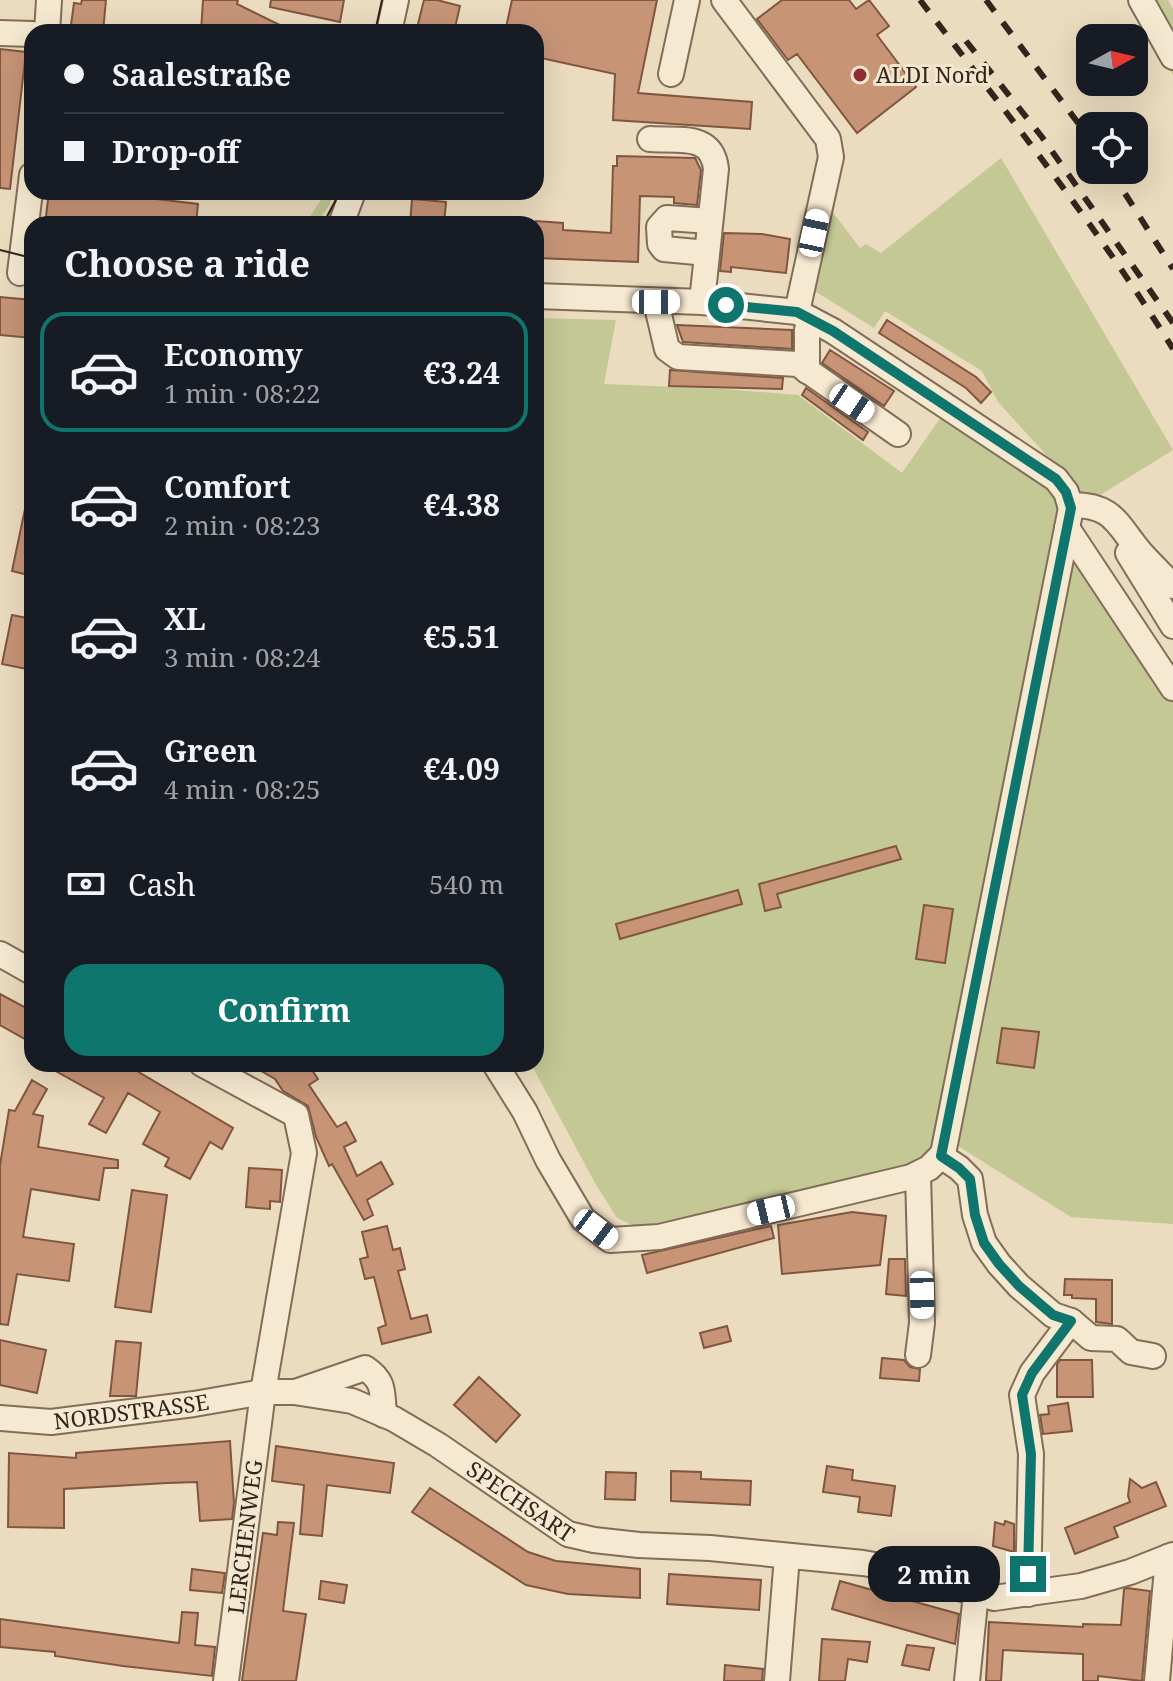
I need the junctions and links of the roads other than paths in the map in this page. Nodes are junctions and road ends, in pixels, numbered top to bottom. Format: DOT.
graph roads {
  1 [pos="49,0"];
  2 [pos="396,0"];
  3 [pos="687,0"];
  4 [pos="724,0"];
  5 [pos="1141,0"];
  6 [pos="48,24"];
  7 [pos="391,24"];
  8 [pos="0,33"];
  9 [pos="24,34"];
  10 [pos="1173,57"];
  11 [pos="671,74"];
  12 [pos="650,139"];
  13 [pos="710,221"];
  14 [pos="24,227"];
  15 [pos="707,253"];
  16 [pos="17,273"];
  17 [pos="544,296"];
  18 [pos="656,302"];
  19 [pos="702,302"];
  20 [pos="803,316"];
  21 [pos="807,371"];
  22 [pos="898,434"];
  23 [pos="1069,517"];
  24 [pos="1127,546"];
  25 [pos="1173,586"];
  26 [pos="1173,626"];
  27 [pos="1173,688"];
  28 [pos="0,954"];
  29 [pos="24,968"];
  30 [pos="217,1072"];
  31 [pos="500,1072"];
  32 [pos="941,1156"];
  33 [pos="918,1174"];
  34 [pos="1071,1321"];
  35 [pos="918,1355"];
  36 [pos="1153,1356"];
  37 [pos="263,1392"];
  38 [pos="294,1392"];
  39 [pos="384,1415"];
  40 [pos="0,1418"];
  41 [pos="787,1556"];
  42 [pos="1170,1556"];
  43 [pos="976,1593"];
  44 [pos="1028,1594"];
  45 [pos="226,1681"];
  46 [pos="777,1681"];
  47 [pos="967,1681"];
  48 [pos="1157,1681"];
  1 -- 6 [label="street"];
  2 -- 7 [label="street"];
  3 -- 11 [label="street"];
  4 -- 20 [label="street"];
  5 -- 10 [label="street"];
  8 -- 9 [label="street"];
  12 -- 13 [label="street"];
  13 -- 15 [label="street"];
  13 -- 15 [label="street"];
  14 -- 16 [label="street"];
  15 -- 19 [label="street"];
  17 -- 18 [label="street"];
  18 -- 19 [label="street"];
  18 -- 21 [label="street"];
  19 -- 20 [label="street"];
  20 -- 21 [label="street"];
  20 -- 23 [label="street"];
  21 -- 22 [label="street"];
  23 -- 24 [label="street"];
  23 -- 27 [label="street"];
  23 -- 32 [label="street"];
  24 -- 25 [label="street"];
  24 -- 26 [label="street"];
  28 -- 29 [label="street"];
  30 -- 37 [label="street"];
  31 -- 33 [label="street"];
  32 -- 33 [label="street"];
  32 -- 34 [label="street"];
  33 -- 35 [label="street"];
  34 -- 36 [label="street"];
  34 -- 44 [label="street"];
  37 -- 38 [label="street, SPECHSART"];
  37 -- 40 [label="street, NORDSTRASSE"];
  37 -- 45 [label="street, LERCHENWEG"];
  38 -- 39 [label="street, SPECHSART"];
  38 -- 39 [label="street"];
  39 -- 41 [label="street, SPECHSART"];
  41 -- 43 [label="street, SPECHSART"];
  41 -- 46 [label="street"];
  42 -- 44 [label="street, SPECHSART"];
  42 -- 48 [label="street"];
  43 -- 44 [label="street, SPECHSART"];
  43 -- 47 [label="street"];
}
